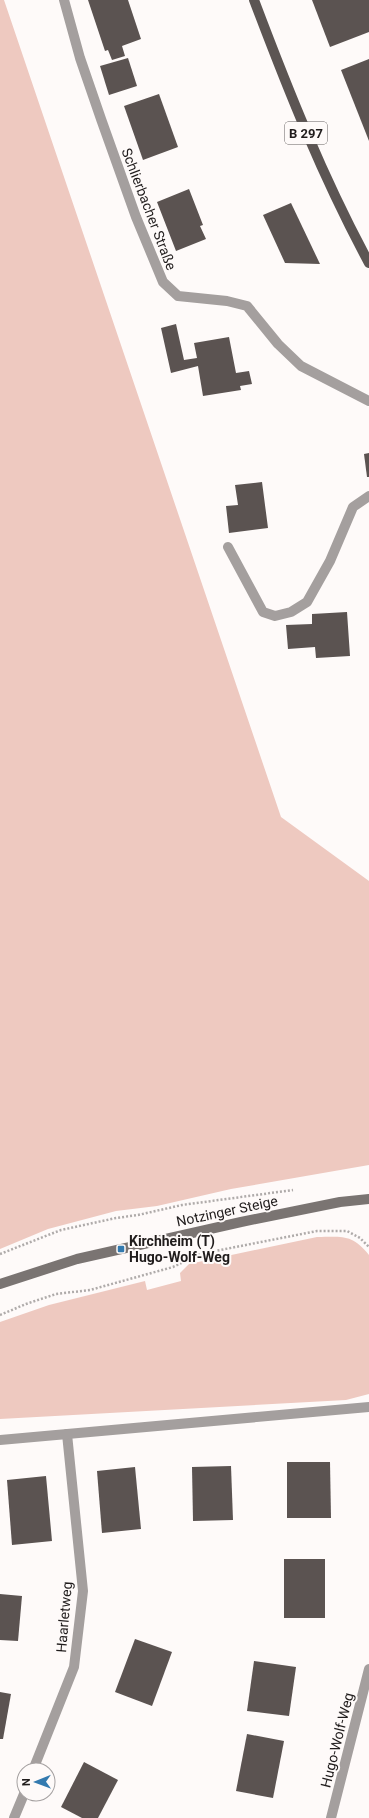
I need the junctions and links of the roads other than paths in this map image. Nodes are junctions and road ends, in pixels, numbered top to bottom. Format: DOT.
graph roads {
  1 [pos="64,0"];
  2 [pos="254,0"];
  3 [pos="369,262"];
  4 [pos="369,401"];
  5 [pos="369,496"];
  6 [pos="228,547"];
  7 [pos="369,1199"];
  8 [pos="0,1284"];
  9 [pos="369,1407"];
  10 [pos="68,1434"];
  11 [pos="0,1440"];
  12 [pos="369,1669"];
  13 [pos="36,1762"];
  14 [pos="21,1802"];
  15 [pos="14,1818"];
  16 [pos="331,1818"];
  1 -- 4 [label="street, Schlierbacher Straße"];
  2 -- 3 [label="main road, B 297"];
  5 -- 6 [label="street"];
  7 -- 8 [label="main road, Notzinger Steige"];
  9 -- 10 [label="street"];
  10 -- 11 [label="street"];
  10 -- 13 [label="street, Haarletweg"];
  12 -- 16 [label="street, Hugo-Wolf-Weg"];
  14 -- 15 [label="street"];
}
